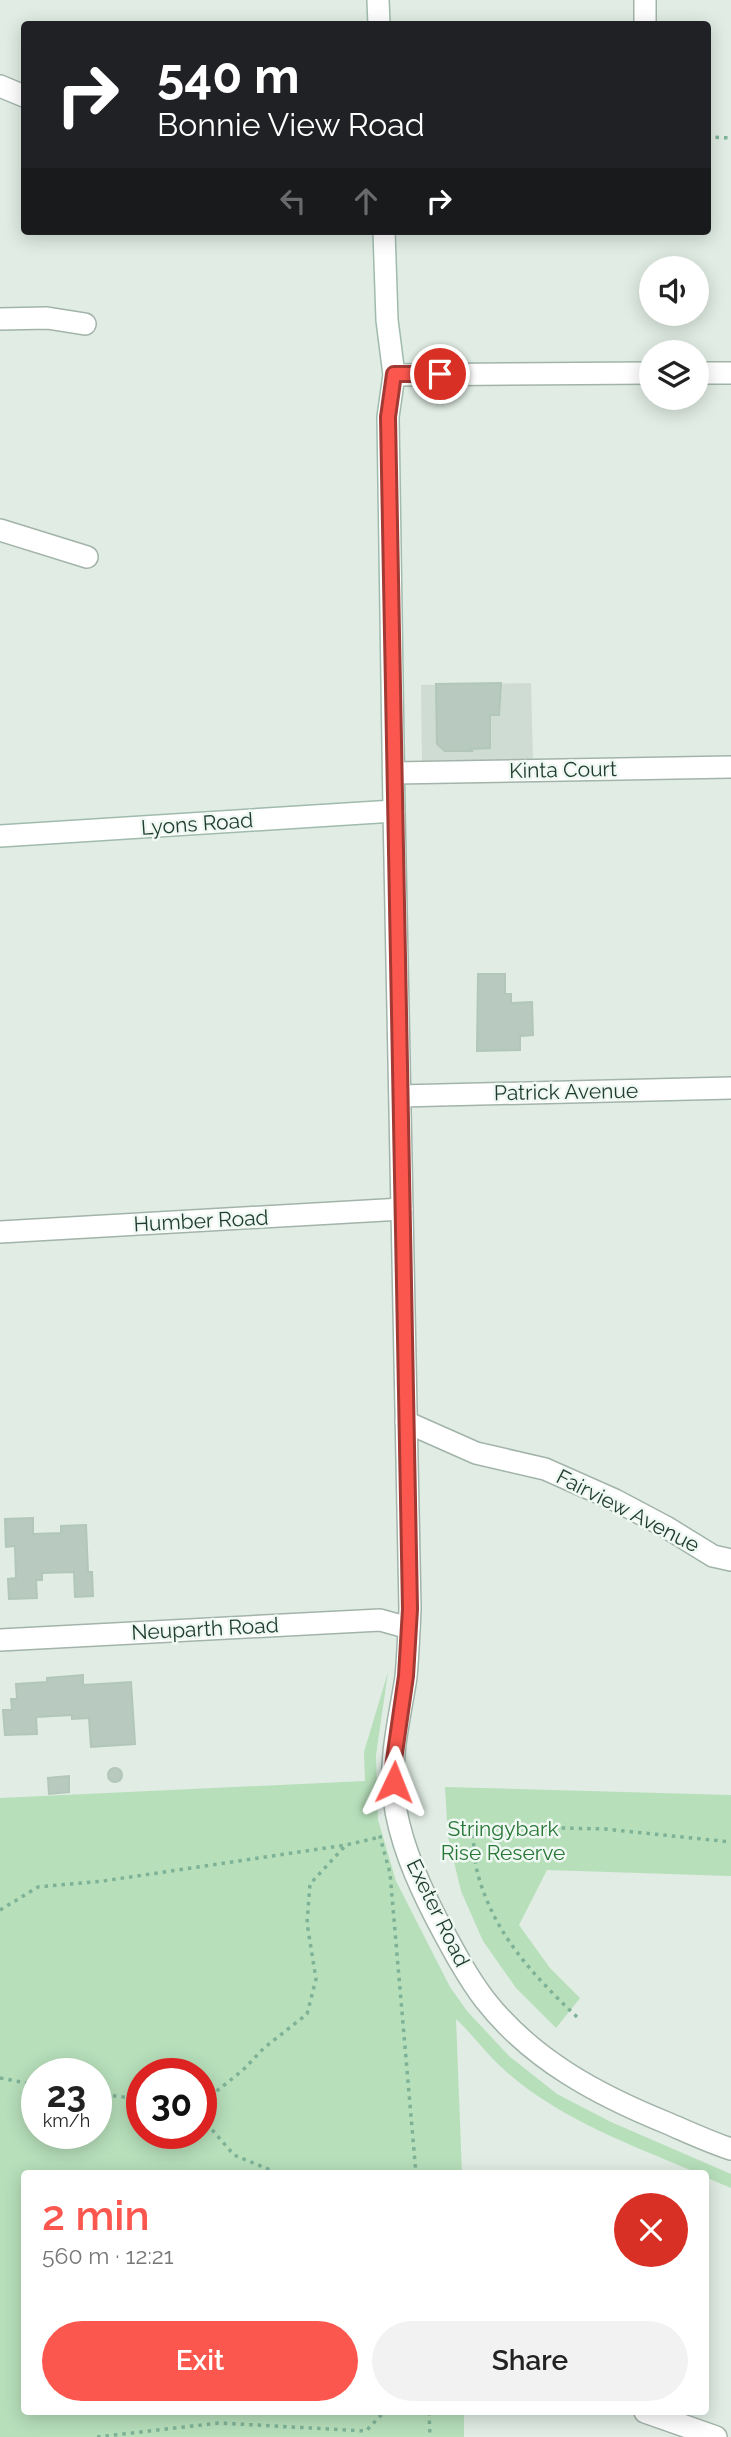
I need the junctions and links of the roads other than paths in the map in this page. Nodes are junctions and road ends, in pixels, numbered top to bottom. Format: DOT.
graph roads {
  1 [pos="378,0"];
  2 [pos="645,0"];
  3 [pos="379,21"];
  4 [pos="645,21"];
  5 [pos="0,86"];
  6 [pos="21,95"];
  7 [pos="384,235"];
  8 [pos="0,319"];
  9 [pos="86,324"];
  10 [pos="639,373"];
  11 [pos="709,373"];
  12 [pos="731,373"];
  13 [pos="394,374"];
  14 [pos="0,530"];
  15 [pos="86,557"];
  16 [pos="731,767"];
  17 [pos="394,773"];
  18 [pos="394,811"];
  19 [pos="0,836"];
  20 [pos="731,1088"];
  21 [pos="400,1096"];
  22 [pos="402,1209"];
  23 [pos="0,1233"];
  24 [pos="406,1422"];
  25 [pos="731,1560"];
  26 [pos="409,1628"];
  27 [pos="0,1640"];
  28 [pos="731,2149"];
  29 [pos="654,2415"];
  30 [pos="679,2424"];
  31 [pos="716,2437"];
  1 -- 3 [label="street"];
  2 -- 4 [label="street"];
  5 -- 6 [label="street"];
  7 -- 13 [label="street, Exeter Road"];
  8 -- 9 [label="street"];
  10 -- 13 [label="street"];
  11 -- 12 [label="street"];
  13 -- 17 [label="street, Exeter Road"];
  14 -- 15 [label="street"];
  16 -- 17 [label="street, Kinta Court"];
  17 -- 18 [label="street, Exeter Road"];
  18 -- 19 [label="street, Lyons Road"];
  18 -- 21 [label="street, Exeter Road"];
  20 -- 21 [label="street, Patrick Avenue"];
  21 -- 22 [label="street, Exeter Road"];
  22 -- 23 [label="street, Humber Road"];
  22 -- 24 [label="street, Exeter Road"];
  24 -- 25 [label="street, Fairview Avenue"];
  24 -- 26 [label="street, Exeter Road"];
  26 -- 27 [label="street, Neuparth Road"];
  26 -- 28 [label="street, Exeter Road"];
  29 -- 30 [label="street"];
  30 -- 31 [label="street"];
}
